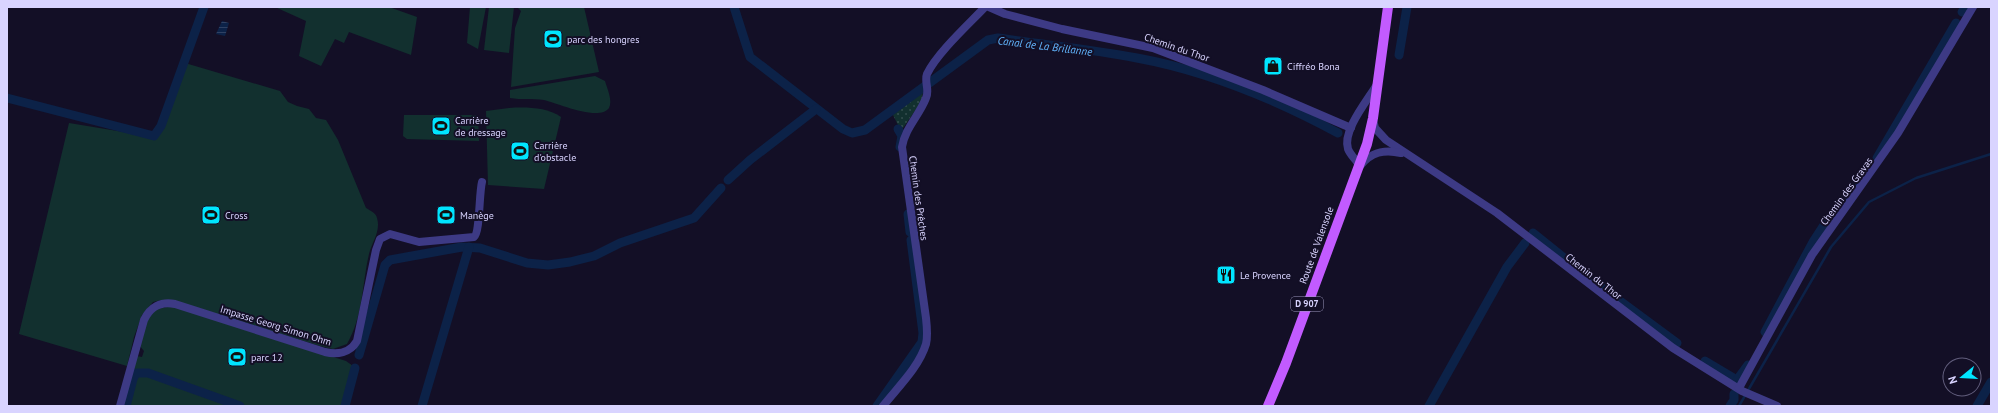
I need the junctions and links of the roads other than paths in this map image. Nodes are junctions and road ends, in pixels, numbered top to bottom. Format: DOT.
graph roads {
  1 [pos="985,7"];
  2 [pos="989,7"];
  3 [pos="1388,7"];
  4 [pos="1973,7"];
  5 [pos="1376,85"];
  6 [pos="1373,118"];
  7 [pos="1351,128"];
  8 [pos="1404,153"];
  9 [pos="1358,166"];
  10 [pos="482,182"];
  11 [pos="1740,389"];
  12 [pos="120,406"];
  13 [pos="883,406"];
  14 [pos="1268,406"];
  15 [pos="1777,406"];
  1 -- 13 [label="street, Chemin des Prêches"];
  2 -- 7 [label="street, Chemin du Thor"];
  3 -- 5 [label="main road, Route de Valensole / D 907"];
  4 -- 11 [label="street, Chemin des Gravas"];
  5 -- 6 [label="main road, Route de Valensole / D 907"];
  5 -- 7 [label="street"];
  5 -- 9 [label="main road, Route de Valensole / D 907"];
  6 -- 8 [label="street, Chemin du Thor"];
  6 -- 9 [label="main road, Route de Valensole / D 907"];
  7 -- 9 [label="street"];
  8 -- 9 [label="street, Chemin du Thor"];
  8 -- 11 [label="street, Chemin du Thor"];
  9 -- 14 [label="main road, Route de Valensole / D 907"];
  10 -- 12 [label="street, Impasse Georg Simon Ohm"];
  11 -- 15 [label="street, Chemin du Thor"];
}
